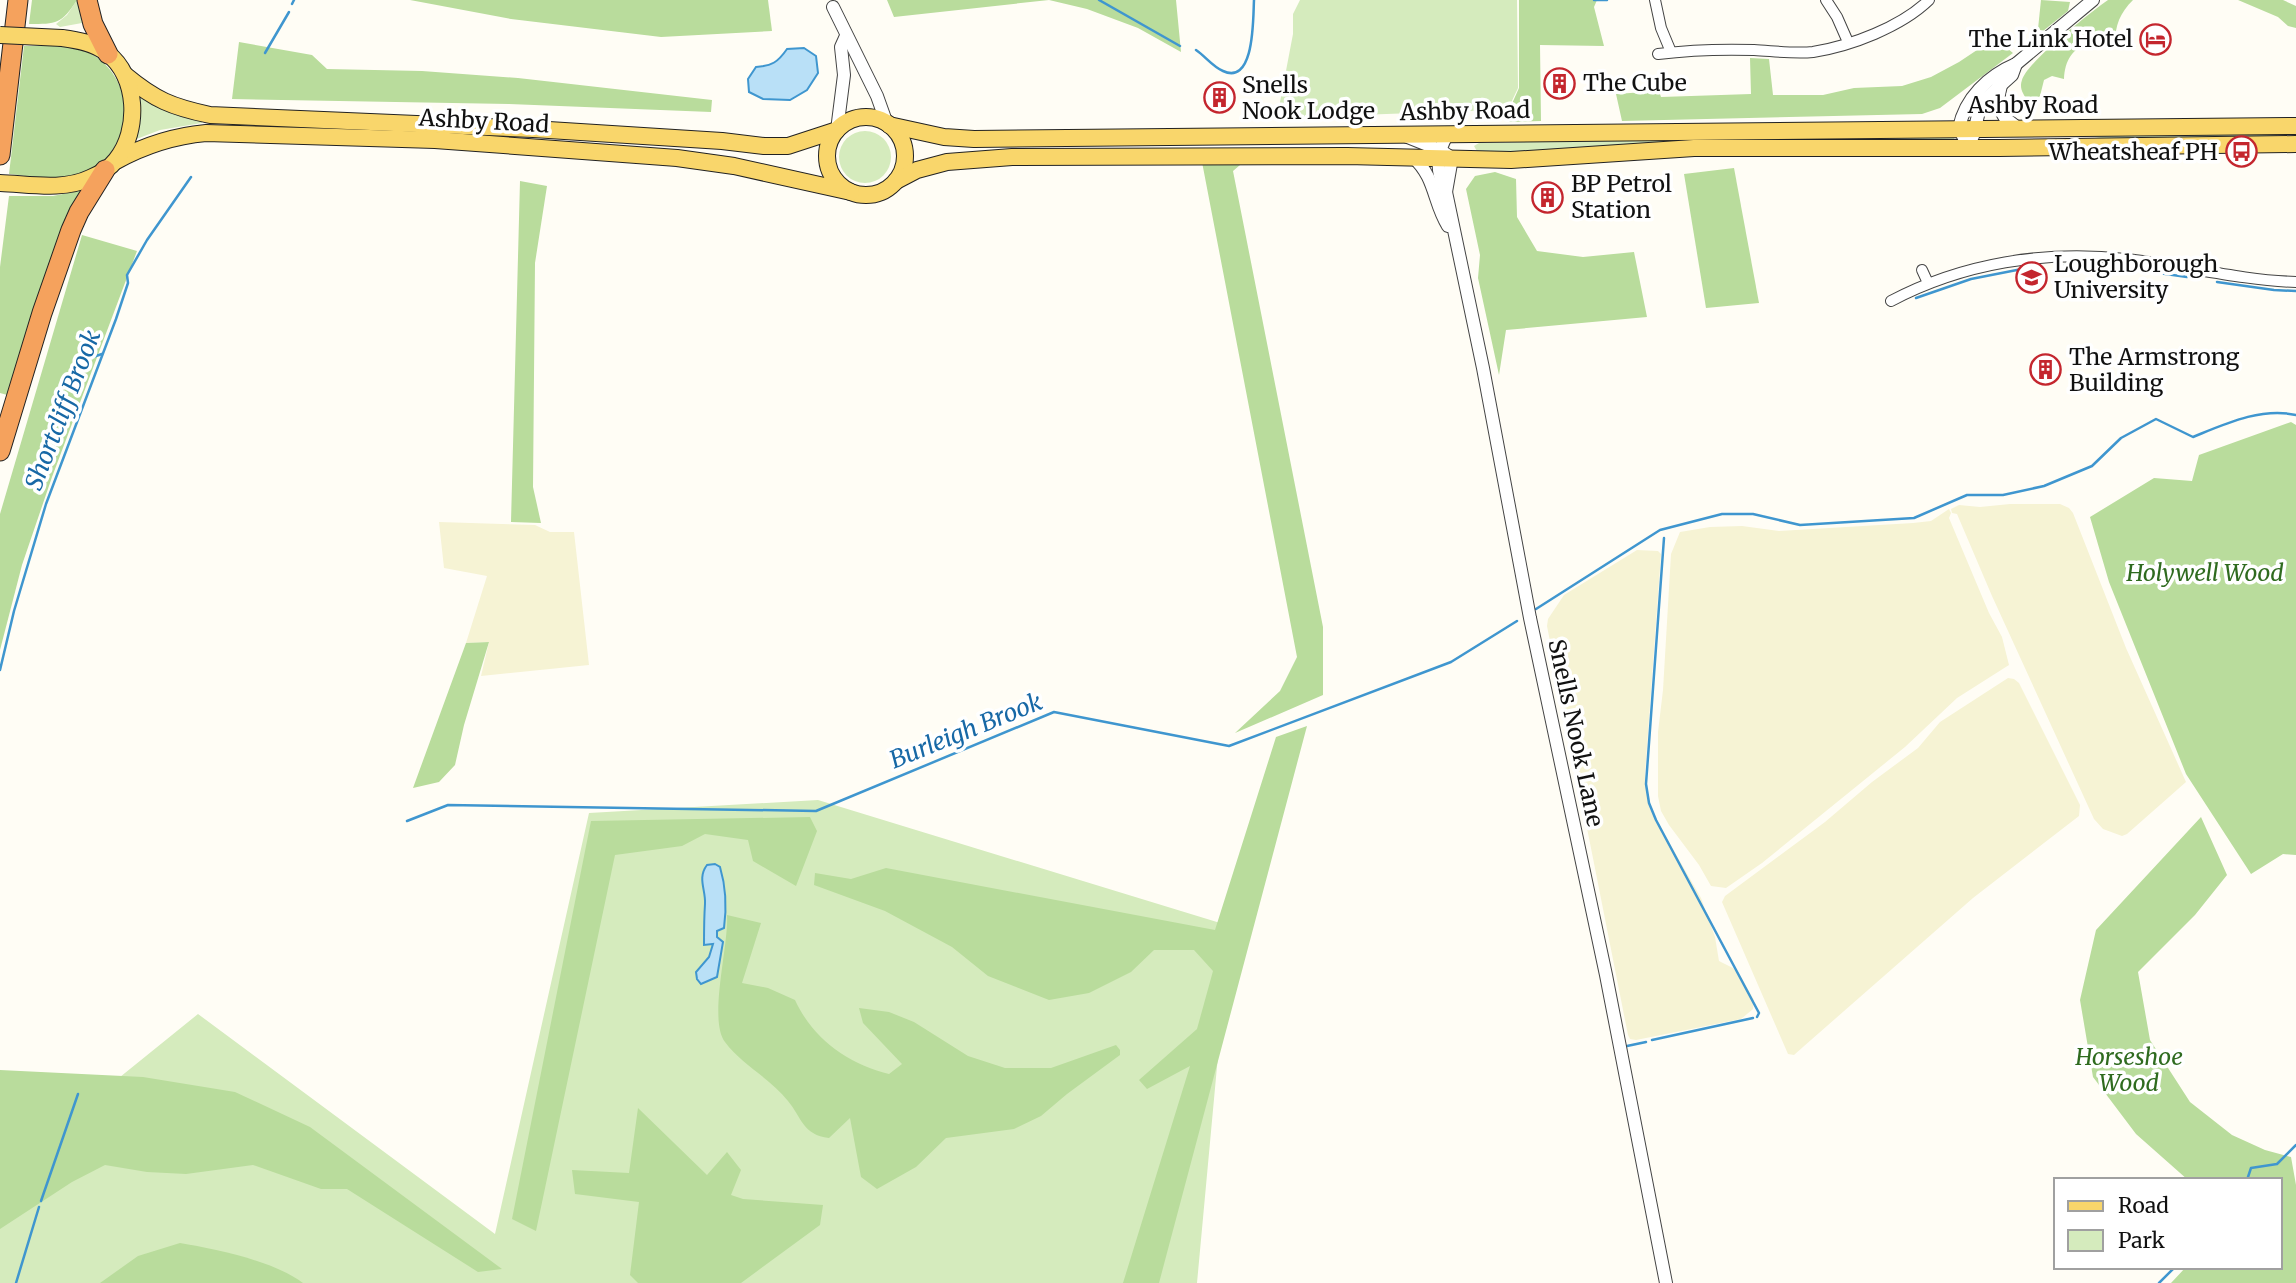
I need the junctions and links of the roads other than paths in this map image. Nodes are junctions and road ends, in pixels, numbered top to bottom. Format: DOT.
graph roads {
  1 [pos="18,0"];
  2 [pos="87,0"];
  3 [pos="1655,0"];
  4 [pos="1826,0"];
  5 [pos="1929,0"];
  6 [pos="2090,1"];
  7 [pos="833,6"];
  8 [pos="0,35"];
  9 [pos="846,36"];
  10 [pos="1848,42"];
  11 [pos="1671,52"];
  12 [pos="108,54"];
  13 [pos="1658,54"];
  14 [pos="2016,64"];
  15 [pos="125,75"];
  16 [pos="2001,85"];
  17 [pos="888,124"];
  18 [pos="2296,126"];
  19 [pos="1959,128"];
  20 [pos="1976,128"];
  21 [pos="2018,128"];
  22 [pos="836,130"];
  23 [pos="1401,134"];
  24 [pos="1448,134"];
  25 [pos="2296,144"];
  26 [pos="1969,148"];
  27 [pos="0,155"];
  28 [pos="1443,155"];
  29 [pos="1413,157"];
  30 [pos="111,166"];
  31 [pos="897,181"];
  32 [pos="0,183"];
  33 [pos="851,192"];
  34 [pos="1454,236"];
  35 [pos="1922,270"];
  36 [pos="2296,282"];
  37 [pos="1928,283"];
  38 [pos="1891,301"];
  39 [pos="0,451"];
  40 [pos="1666,1283"];
  1 -- 27 [label="highway"];
  2 -- 12 [label="highway"];
  3 -- 11 [label="street"];
  4 -- 10 [label="street"];
  5 -- 10 [label="street"];
  6 -- 14 [label="street"];
  7 -- 9 [label="street"];
  8 -- 12 [label="main road, bridge"];
  9 -- 17 [label="street"];
  9 -- 22 [label="street"];
  10 -- 11 [label="street"];
  11 -- 13 [label="street"];
  12 -- 15 [label="main road"];
  14 -- 16 [label="street"];
  14 -- 19 [label="street"];
  15 -- 22 [label="main road, Ashby Road"];
  15 -- 30 [label="main road"];
  16 -- 20 [label="street"];
  16 -- 21 [label="street"];
  17 -- 22 [label="main road"];
  17 -- 23 [label="main road, Ashby Road"];
  17 -- 31 [label="main road"];
  18 -- 21 [label="main road, Ashby Road"];
  19 -- 20 [label="main road, Ashby Road"];
  19 -- 24 [label="main road, Ashby Road"];
  19 -- 26 [label="street"];
  20 -- 21 [label="main road, Ashby Road"];
  20 -- 26 [label="street"];
  22 -- 33 [label="main road"];
  23 -- 24 [label="main road, Ashby Road"];
  23 -- 28 [label="street"];
  24 -- 28 [label="street, Snells Nook Lane"];
  25 -- 26 [label="main road, Ashby Road"];
  26 -- 28 [label="main road, Ashby Road"];
  28 -- 29 [label="main road, Ashby Road"];
  28 -- 34 [label="street, Snells Nook Lane"];
  29 -- 31 [label="main road, Ashby Road"];
  29 -- 34 [label="street"];
  30 -- 32 [label="main road, Ashby Road"];
  30 -- 33 [label="main road, Ashby Road"];
  30 -- 39 [label="highway"];
  31 -- 33 [label="main road"];
  34 -- 40 [label="street, Snells Nook Lane"];
  35 -- 37 [label="street"];
  36 -- 37 [label="street"];
  37 -- 38 [label="street"];
}
